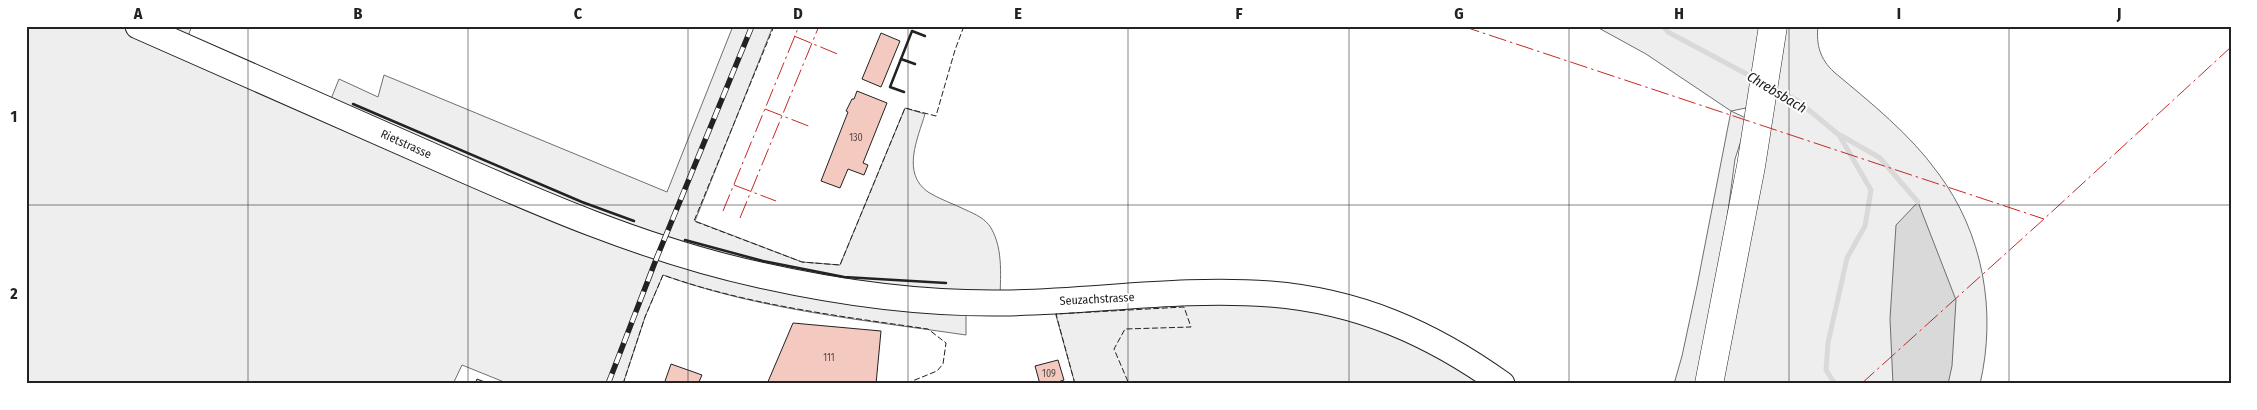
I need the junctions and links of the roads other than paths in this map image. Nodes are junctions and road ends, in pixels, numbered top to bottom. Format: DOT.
graph roads {
  1 [pos="138,26"];
  2 [pos="1773,26"];
  3 [pos="1783,26"];
  4 [pos="1773,63"];
  5 [pos="1766,106"];
  6 [pos="677,254"];
  7 [pos="1502,384"];
  8 [pos="1709,384"];
  9 [pos="1719,384"];
  1 -- 6 [label="main road, Rietstrasse"];
  2 -- 4 [label="highway"];
  3 -- 4 [label="highway"];
  4 -- 5 [label="highway"];
  5 -- 8 [label="highway"];
  5 -- 9 [label="highway"];
  6 -- 7 [label="main road, Seuzachstrasse"];
}
